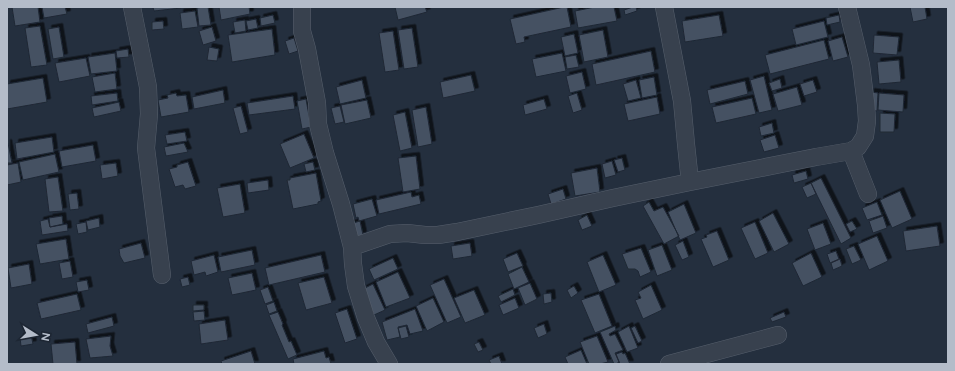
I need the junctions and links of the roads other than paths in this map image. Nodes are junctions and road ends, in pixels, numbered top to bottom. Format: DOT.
graph roads {
  1 [pos="132,7"];
  2 [pos="302,7"];
  3 [pos="664,7"];
  4 [pos="847,7"];
  5 [pos="851,152"];
  6 [pos="690,182"];
  7 [pos="868,194"];
  8 [pos="352,247"];
  9 [pos="162,275"];
  10 [pos="778,335"];
  11 [pos="389,364"];
  12 [pos="669,364"];
  1 -- 9 [label="street"];
  2 -- 8 [label="street"];
  3 -- 6 [label="street"];
  4 -- 5 [label="street"];
  5 -- 6 [label="street"];
  5 -- 7 [label="street"];
  6 -- 8 [label="street"];
  8 -- 11 [label="street"];
  10 -- 12 [label="street"];
}
